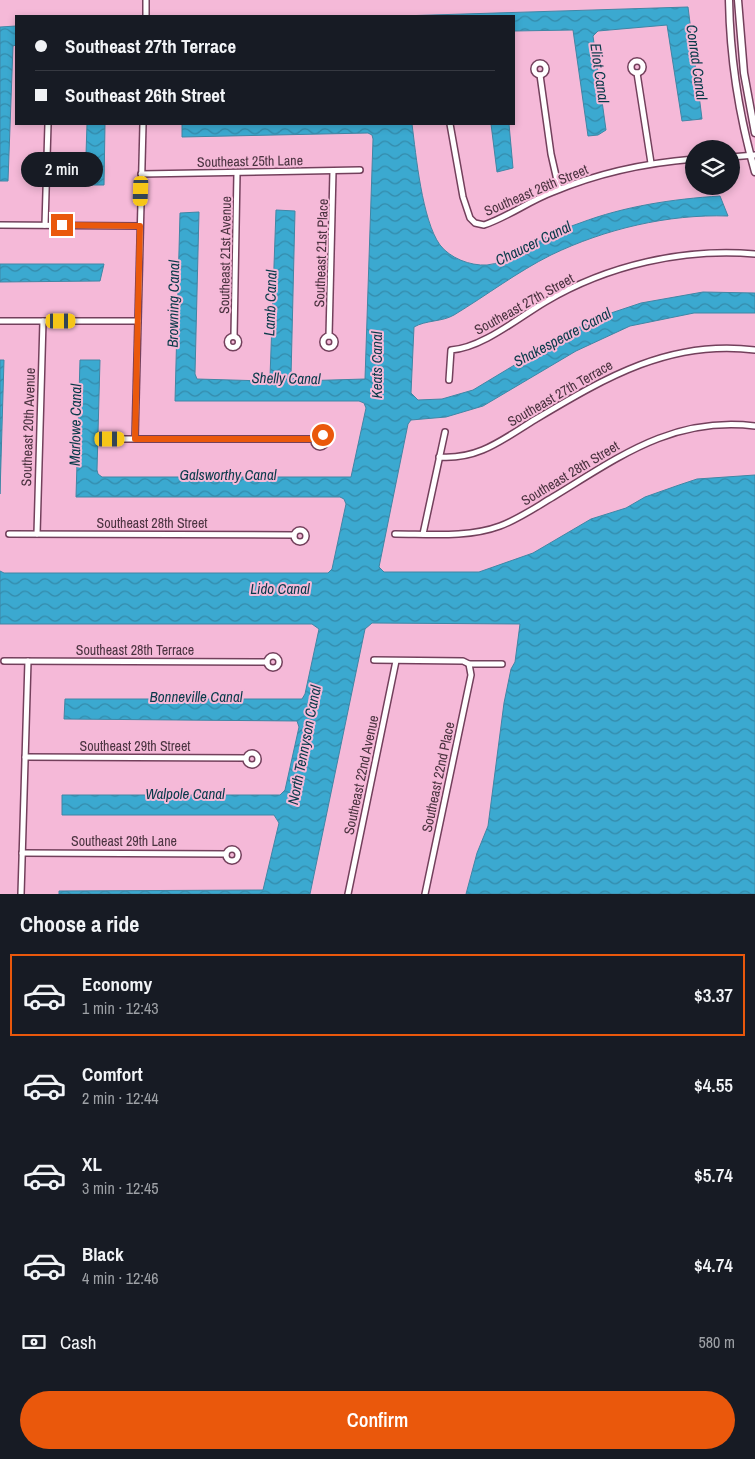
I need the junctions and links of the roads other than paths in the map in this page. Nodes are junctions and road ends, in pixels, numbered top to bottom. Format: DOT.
graph roads {
  1 [pos="146,0"];
  2 [pos="729,0"];
  3 [pos="738,0"];
  4 [pos="146,15"];
  5 [pos="637,73"];
  6 [pos="540,75"];
  7 [pos="48,125"];
  8 [pos="143,125"];
  9 [pos="450,125"];
  10 [pos="755,133"];
  11 [pos="753,156"];
  12 [pos="740,157"];
  13 [pos="685,160"];
  14 [pos="651,164"];
  15 [pos="360,170"];
  16 [pos="334,171"];
  17 [pos="755,172"];
  18 [pos="237,173"];
  19 [pos="141,174"];
  20 [pos="559,189"];
  21 [pos="0,225"];
  22 [pos="45,225"];
  23 [pos="140,226"];
  24 [pos="755,254"];
  25 [pos="0,321"];
  26 [pos="43,321"];
  27 [pos="138,321"];
  28 [pos="234,336"];
  29 [pos="329,336"];
  30 [pos="755,350"];
  31 [pos="449,380"];
  32 [pos="755,426"];
  33 [pos="445,432"];
  34 [pos="110,439"];
  35 [pos="135,439"];
  36 [pos="314,439"];
  37 [pos="439,457"];
  38 [pos="9,534"];
  39 [pos="37,534"];
  40 [pos="395,534"];
  41 [pos="423,534"];
  42 [pos="294,535"];
  43 [pos="374,660"];
  44 [pos="396,660"];
  45 [pos="4,661"];
  46 [pos="28,661"];
  47 [pos="266,662"];
  48 [pos="469,664"];
  49 [pos="502,664"];
  50 [pos="25,756"];
  51 [pos="246,758"];
  52 [pos="22,853"];
  53 [pos="226,854"];
  54 [pos="21,894"];
  55 [pos="348,894"];
  56 [pos="425,894"];
  1 -- 4 [label="street"];
  2 -- 11 [label="street"];
  3 -- 10 [label="street"];
  5 -- 14 [label="street"];
  6 -- 20 [label="street"];
  7 -- 22 [label="street"];
  8 -- 19 [label="street"];
  9 -- 20 [label="street, Southeast 26th Street"];
  11 -- 12 [label="street"];
  11 -- 17 [label="street"];
  13 -- 14 [label="street, Southeast 26th Street"];
  14 -- 20 [label="street, Southeast 26th Street"];
  15 -- 16 [label="street, Southeast 25th Lane"];
  16 -- 18 [label="street, Southeast 25th Lane"];
  16 -- 29 [label="street, Southeast 21st Place"];
  18 -- 19 [label="street, Southeast 25th Lane"];
  18 -- 28 [label="street, Southeast 21st Avenue"];
  19 -- 23 [label="street"];
  21 -- 22 [label="street"];
  22 -- 23 [label="street"];
  23 -- 27 [label="street"];
  24 -- 31 [label="street, Southeast 27th Street"];
  25 -- 26 [label="street"];
  26 -- 27 [label="street"];
  26 -- 39 [label="street, Southeast 20th Avenue"];
  27 -- 35 [label="street"];
  30 -- 37 [label="street, Southeast 27th Terrace"];
  32 -- 41 [label="street, Southeast 28th Street"];
  33 -- 37 [label="street"];
  34 -- 35 [label="street"];
  35 -- 36 [label="street"];
  37 -- 41 [label="street"];
  38 -- 39 [label="street, Southeast 28th Street"];
  39 -- 42 [label="street, Southeast 28th Street"];
  40 -- 41 [label="street, Southeast 28th Street"];
  43 -- 44 [label="street"];
  44 -- 48 [label="street"];
  44 -- 55 [label="street, Southeast 22nd Avenue"];
  45 -- 46 [label="street, Southeast 28th Terrace"];
  46 -- 47 [label="street, Southeast 28th Terrace"];
  46 -- 50 [label="street"];
  48 -- 49 [label="street"];
  48 -- 56 [label="street, Southeast 22nd Place"];
  50 -- 51 [label="street, Southeast 29th Street"];
  50 -- 52 [label="street"];
  52 -- 53 [label="street, Southeast 29th Lane"];
  52 -- 54 [label="street"];
}
